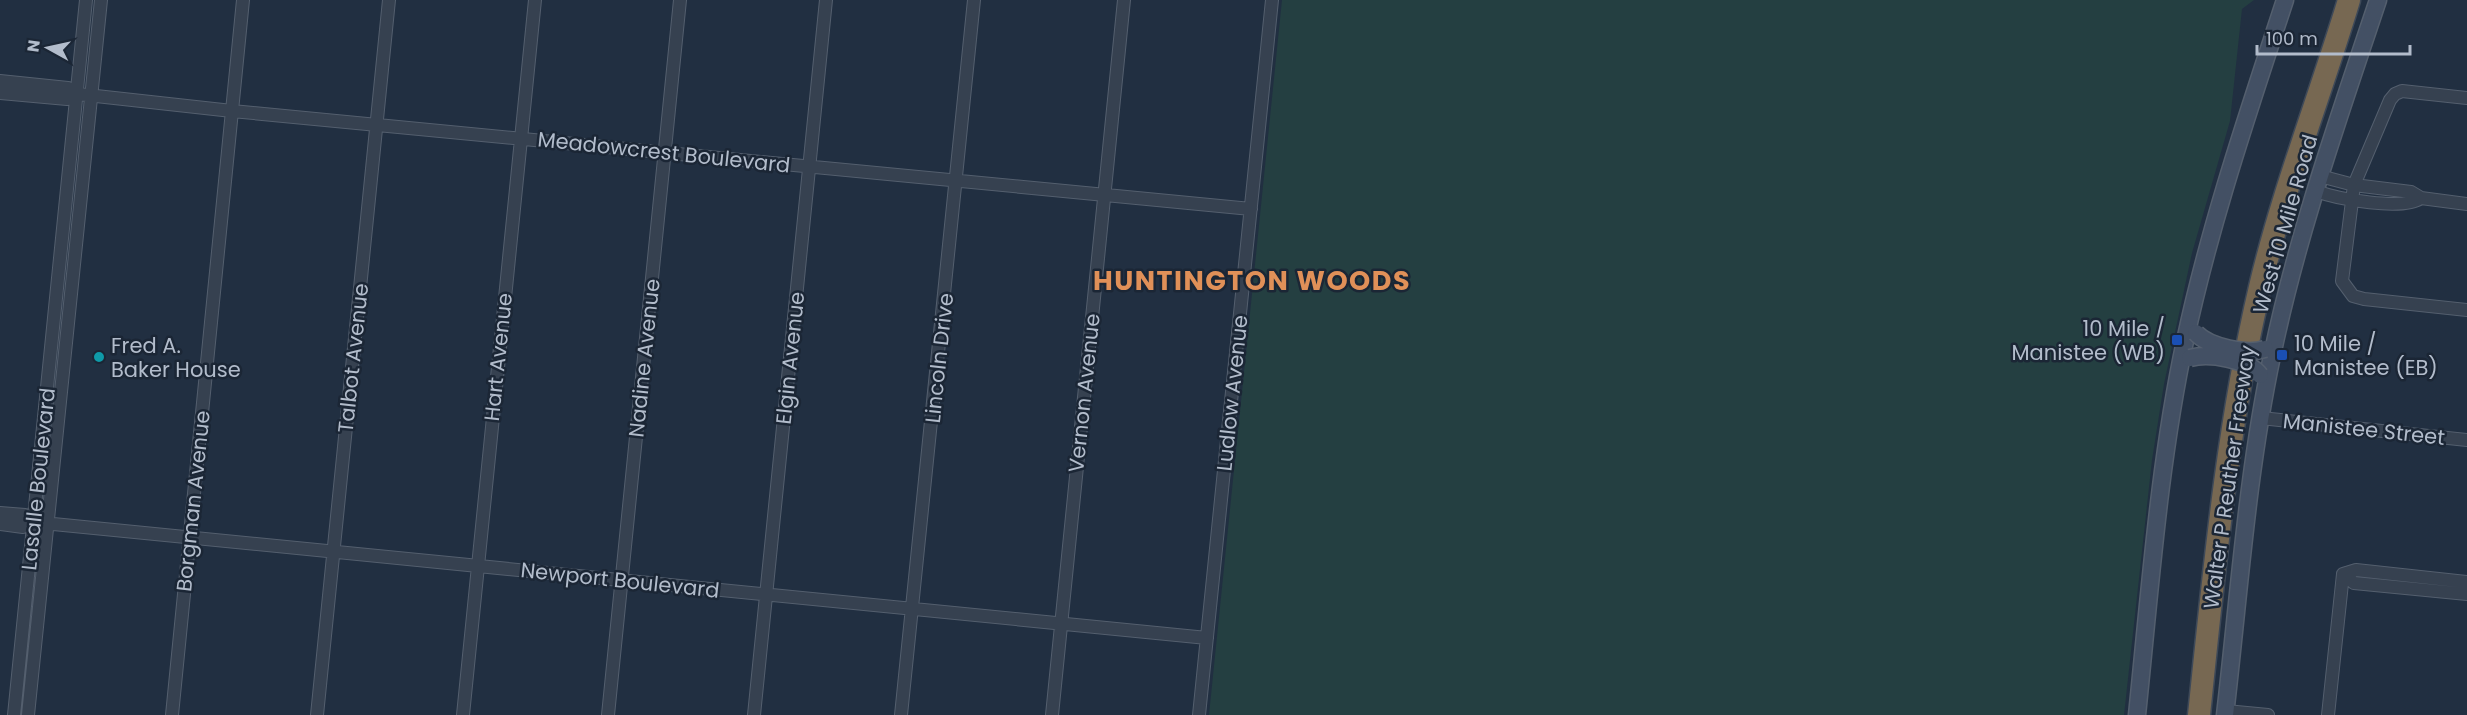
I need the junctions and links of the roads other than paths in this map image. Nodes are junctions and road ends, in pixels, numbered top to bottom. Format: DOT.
graph roads {
  1 [pos="86,0"];
  2 [pos="101,0"];
  3 [pos="243,0"];
  4 [pos="389,0"];
  5 [pos="535,0"];
  6 [pos="680,0"];
  7 [pos="826,0"];
  8 [pos="974,0"];
  9 [pos="1124,0"];
  10 [pos="1272,0"];
  11 [pos="2284,0"];
  12 [pos="2349,0"];
  13 [pos="2378,0"];
  14 [pos="0,81"];
  15 [pos="0,93"];
  16 [pos="78,94"];
  17 [pos="91,95"];
  18 [pos="2467,98"];
  19 [pos="232,111"];
  20 [pos="376,124"];
  21 [pos="521,138"];
  22 [pos="665,152"];
  23 [pos="809,167"];
  24 [pos="956,181"];
  25 [pos="2318,183"];
  26 [pos="2353,192"];
  27 [pos="1104,196"];
  28 [pos="2467,204"];
  29 [pos="1251,210"];
  30 [pos="57,290"];
  31 [pos="71,291"];
  32 [pos="2467,310"];
  33 [pos="2193,325"];
  34 [pos="2270,344"];
  35 [pos="2186,361"];
  36 [pos="2263,383"];
  37 [pos="2260,418"];
  38 [pos="2467,440"];
  39 [pos="0,513"];
  40 [pos="33,522"];
  41 [pos="48,524"];
  42 [pos="0,525"];
  43 [pos="189,538"];
  44 [pos="334,552"];
  45 [pos="477,565"];
  46 [pos="2343,574"];
  47 [pos="621,580"];
  48 [pos="2467,582"];
  49 [pos="766,594"];
  50 [pos="2467,594"];
  51 [pos="912,608"];
  52 [pos="1061,623"];
  53 [pos="1207,638"];
  54 [pos="19,668"];
  55 [pos="33,669"];
  56 [pos="2226,713"];
  57 [pos="14,715"];
  58 [pos="28,715"];
  59 [pos="171,715"];
  60 [pos="317,715"];
  61 [pos="463,715"];
  62 [pos="608,715"];
  63 [pos="754,715"];
  64 [pos="901,715"];
  65 [pos="1052,715"];
  66 [pos="1199,715"];
  67 [pos="2137,715"];
  68 [pos="2199,715"];
  69 [pos="2268,715"];
  70 [pos="2328,715"];
  1 -- 16 [label="street, Lasalle Boulevard"];
  2 -- 17 [label="street, Lasalle Boulevard"];
  3 -- 19 [label="street, Borgman Avenue"];
  4 -- 20 [label="street, Talbot Avenue"];
  5 -- 21 [label="street, Hart Avenue"];
  6 -- 22 [label="street, Nadine Avenue"];
  7 -- 23 [label="street, Elgin Avenue"];
  8 -- 24 [label="street, Lincoln Drive"];
  9 -- 27 [label="street, Vernon Avenue"];
  10 -- 29 [label="street, Ludlow Avenue"];
  11 -- 33 [label="main road"];
  12 -- 68 [label="highway, Walter P Reuther Freeway"];
  13 -- 25 [label="main road, West 10 Mile Road"];
  14 -- 16 [label="street, Meadowcrest Boulevard"];
  15 -- 16 [label="street, Meadowcrest Boulevard"];
  16 -- 17 [label="street, Meadowcrest Boulevard"];
  16 -- 30 [label="street, Lasalle Boulevard"];
  17 -- 19 [label="street, Meadowcrest Boulevard"];
  17 -- 31 [label="street, Lasalle Boulevard"];
  18 -- 26 [label="street"];
  19 -- 20 [label="street, Meadowcrest Boulevard"];
  19 -- 43 [label="street, Borgman Avenue"];
  20 -- 21 [label="street, Meadowcrest Boulevard"];
  20 -- 44 [label="street, Talbot Avenue"];
  21 -- 22 [label="street, Meadowcrest Boulevard"];
  21 -- 45 [label="street, Hart Avenue"];
  22 -- 23 [label="street, Meadowcrest Boulevard"];
  22 -- 47 [label="street, Nadine Avenue"];
  23 -- 24 [label="street, Meadowcrest Boulevard"];
  23 -- 49 [label="street, Elgin Avenue"];
  24 -- 27 [label="street, Meadowcrest Boulevard"];
  24 -- 51 [label="street, Lincoln Drive"];
  25 -- 26 [label="street"];
  25 -- 34 [label="main road, West 10 Mile Road"];
  26 -- 28 [label="street"];
  26 -- 32 [label="street"];
  27 -- 29 [label="street, Meadowcrest Boulevard"];
  27 -- 52 [label="street, Vernon Avenue"];
  29 -- 53 [label="street, Ludlow Avenue"];
  30 -- 31 [label="street"];
  30 -- 40 [label="street, Lasalle Boulevard"];
  31 -- 41 [label="street, Lasalle Boulevard"];
  33 -- 34 [label="main road, bridge"];
  33 -- 35 [label="main road"];
  34 -- 36 [label="main road, West 10 Mile Road"];
  35 -- 36 [label="main road, bridge"];
  35 -- 67 [label="main road"];
  36 -- 37 [label="main road, West 10 Mile Road"];
  37 -- 38 [label="street, Manistee Street"];
  37 -- 56 [label="main road, West 10 Mile Road"];
  39 -- 40 [label="street, Newport Boulevard"];
  40 -- 41 [label="street, Newport Boulevard"];
  40 -- 42 [label="street, Newport Boulevard"];
  40 -- 54 [label="street, Lasalle Boulevard"];
  41 -- 43 [label="street, Newport Boulevard"];
  41 -- 55 [label="street, Lasalle Boulevard"];
  43 -- 44 [label="street, Newport Boulevard"];
  43 -- 59 [label="street, Borgman Avenue"];
  44 -- 45 [label="street, Newport Boulevard"];
  44 -- 60 [label="street, Talbot Avenue"];
  45 -- 47 [label="street, Newport Boulevard"];
  45 -- 61 [label="street, Hart Avenue"];
  46 -- 48 [label="street"];
  46 -- 50 [label="street"];
  46 -- 70 [label="street"];
  47 -- 49 [label="street, Newport Boulevard"];
  47 -- 62 [label="street, Nadine Avenue"];
  49 -- 51 [label="street, Newport Boulevard"];
  49 -- 63 [label="street, Elgin Avenue"];
  51 -- 52 [label="street, Newport Boulevard"];
  51 -- 64 [label="street, Lincoln Drive"];
  52 -- 53 [label="street, Newport Boulevard"];
  52 -- 65 [label="street, Vernon Avenue"];
  53 -- 66 [label="street, Ludlow Avenue"];
  54 -- 55 [label="street"];
  54 -- 57 [label="street, Lasalle Boulevard"];
  55 -- 58 [label="street, Lasalle Boulevard"];
  56 -- 69 [label="street"];
}
